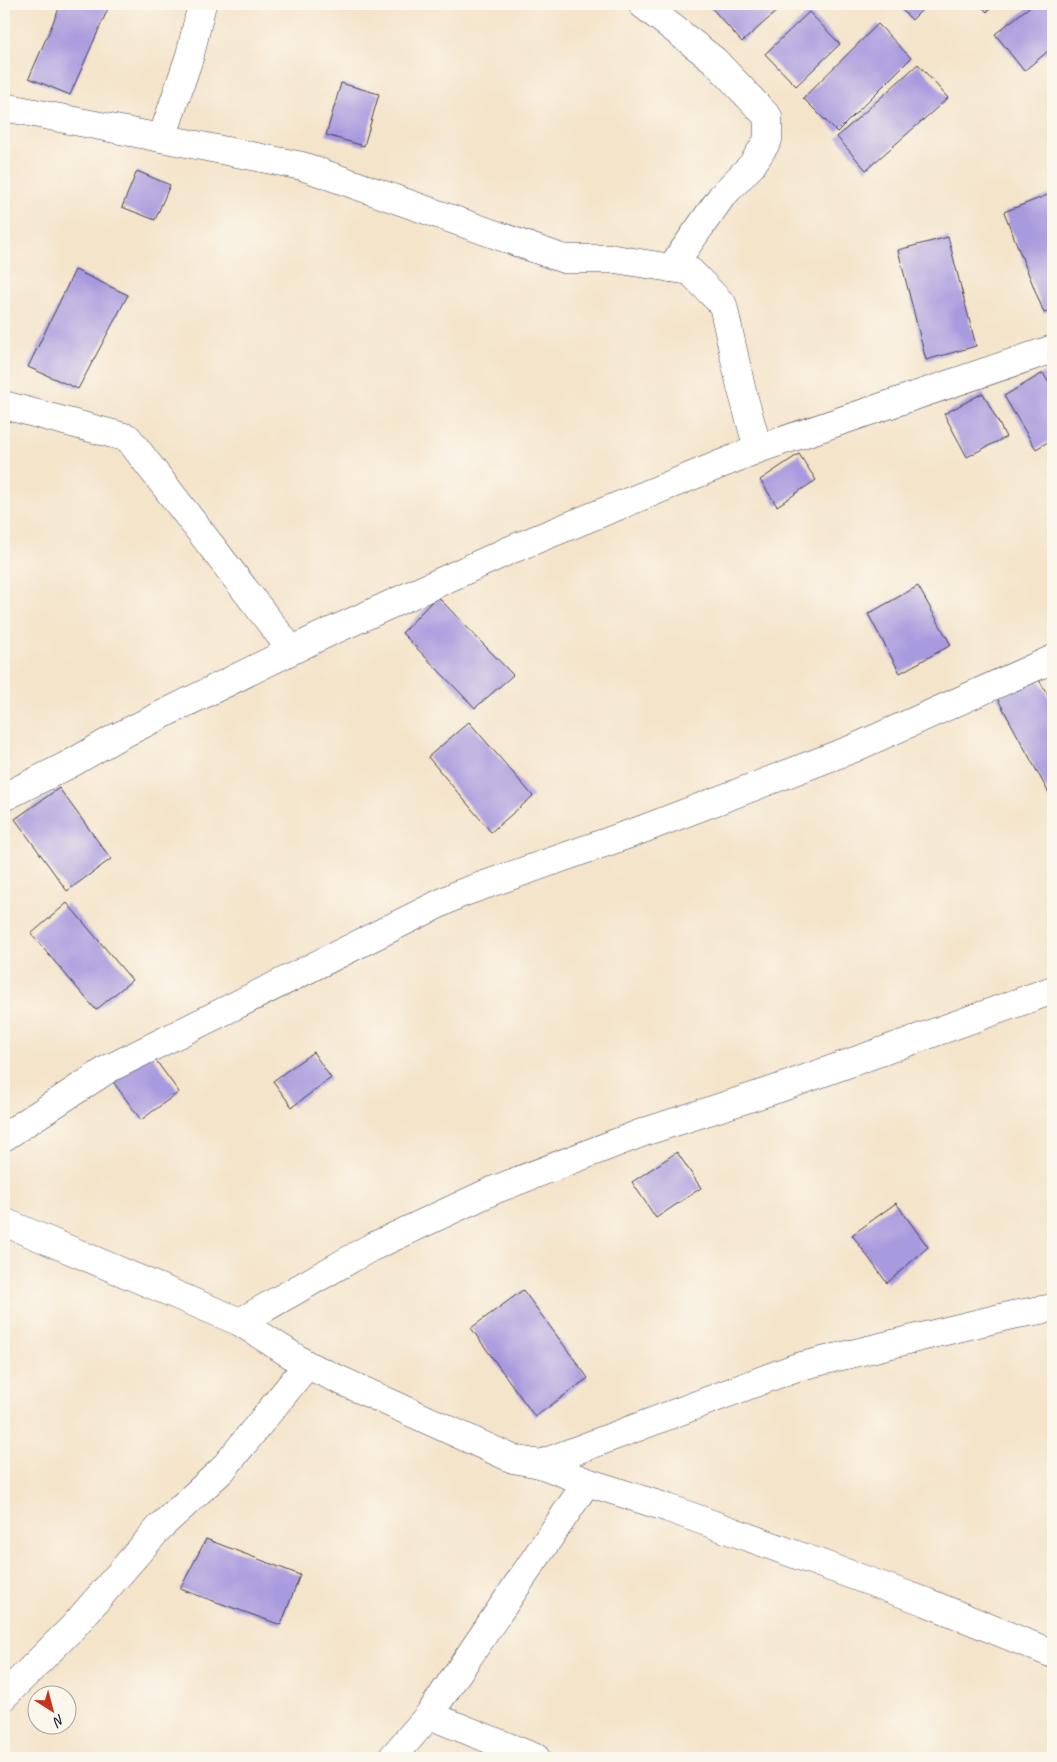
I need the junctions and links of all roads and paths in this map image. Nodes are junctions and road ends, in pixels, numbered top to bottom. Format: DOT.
graph roads {
  1 [pos="202,4"];
  2 [pos="642,4"];
  3 [pos="4,106"];
  4 [pos="162,138"];
  5 [pos="671,268"];
  6 [pos="1053,349"];
  7 [pos="4,406"];
  8 [pos="146,435"];
  9 [pos="758,449"];
  10 [pos="286,643"];
  11 [pos="1053,659"];
  12 [pos="4,797"];
  13 [pos="1053,990"];
  14 [pos="4,1137"];
  15 [pos="4,1222"];
  16 [pos="1053,1308"];
  17 [pos="240,1322"];
  18 [pos="308,1365"];
  19 [pos="540,1464"];
  20 [pos="587,1482"];
  21 [pos="1053,1654"];
  22 [pos="4,1696"];
  23 [pos="429,1715"];
  24 [pos="392,1758"];
  25 [pos="536,1758"];
  1 -- 4 [label="street"];
  2 -- 5 [label="street"];
  3 -- 4 [label="street"];
  4 -- 5 [label="street"];
  5 -- 9 [label="street"];
  6 -- 9 [label="street"];
  7 -- 8 [label="street"];
  7 -- 10 [label="street"];
  9 -- 12 [label="street"];
  11 -- 14 [label="street"];
  13 -- 17 [label="street"];
  15 -- 17 [label="street"];
  16 -- 19 [label="street"];
  17 -- 18 [label="street"];
  18 -- 19 [label="street"];
  18 -- 22 [label="street"];
  19 -- 20 [label="street"];
  20 -- 21 [label="street"];
  20 -- 23 [label="street"];
  23 -- 24 [label="street"];
  23 -- 25 [label="street"];
}
